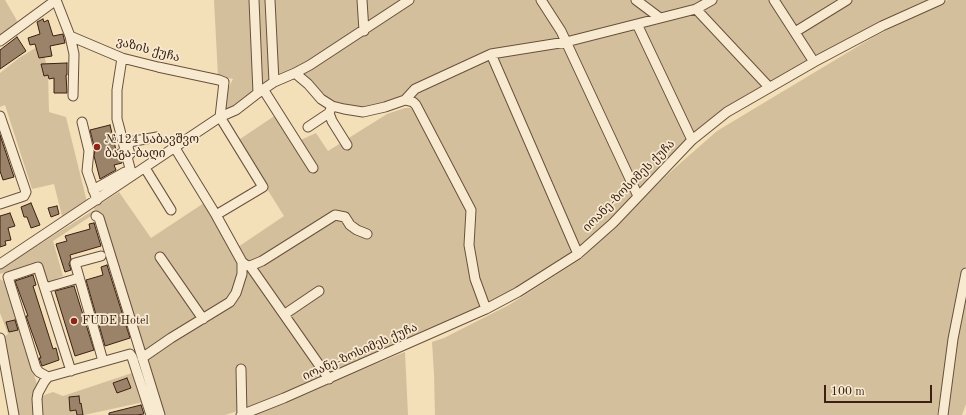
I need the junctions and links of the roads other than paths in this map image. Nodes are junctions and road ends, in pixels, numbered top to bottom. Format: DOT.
graph roads {
  1 [pos="56,0"];
  2 [pos="254,0"];
  3 [pos="270,0"];
  4 [pos="362,0"];
  5 [pos="409,0"];
  6 [pos="541,0"];
  7 [pos="636,0"];
  8 [pos="712,0"];
  9 [pos="774,0"];
  10 [pos="847,0"];
  11 [pos="940,0"];
  12 [pos="696,9"];
  13 [pos="660,18"];
  14 [pos="637,24"];
  15 [pos="364,31"];
  16 [pos="795,32"];
  17 [pos="70,36"];
  18 [pos="0,41"];
  19 [pos="566,42"];
  20 [pos="491,54"];
  21 [pos="122,58"];
  22 [pos="814,62"];
  23 [pos="295,74"];
  24 [pos="274,82"];
  25 [pos="769,87"];
  26 [pos="260,91"];
  27 [pos="73,96"];
  28 [pos="405,100"];
  29 [pos="331,109"];
  30 [pos="0,116"];
  31 [pos="220,117"];
  32 [pos="82,122"];
  33 [pos="308,127"];
  34 [pos="157,137"];
  35 [pos="692,140"];
  36 [pos="347,145"];
  37 [pos="175,148"];
  38 [pos="313,168"];
  39 [pos="135,172"];
  40 [pos="93,190"];
  41 [pos="638,196"];
  42 [pos="97,200"];
  43 [pos="0,204"];
  44 [pos="171,210"];
  45 [pos="216,215"];
  46 [pos="96,216"];
  47 [pos="367,234"];
  48 [pos="578,254"];
  49 [pos="101,256"];
  50 [pos="160,257"];
  51 [pos="0,264"];
  52 [pos="246,264"];
  53 [pos="966,273"];
  54 [pos="79,278"];
  55 [pos="45,288"];
  56 [pos="319,291"];
  57 [pos="486,310"];
  58 [pos="285,314"];
  59 [pos="202,319"];
  60 [pos="0,338"];
  61 [pos="142,358"];
  62 [pos="104,361"];
  63 [pos="241,369"];
  64 [pos="71,371"];
  65 [pos="48,377"];
  66 [pos="329,379"];
  67 [pos="14,415"];
  68 [pos="38,415"];
  69 [pos="151,415"];
  70 [pos="160,415"];
  71 [pos="242,415"];
  72 [pos="943,415"];
  1 -- 17 [label="street"];
  1 -- 18 [label="street"];
  2 -- 26 [label="street"];
  3 -- 24 [label="street"];
  4 -- 15 [label="street"];
  5 -- 15 [label="street"];
  6 -- 19 [label="street"];
  7 -- 13 [label="street"];
  8 -- 12 [label="street"];
  9 -- 16 [label="street"];
  10 -- 16 [label="street"];
  11 -- 22 [label="street, იოანე-ზოსიმეს ქუჩა"];
  12 -- 13 [label="street"];
  12 -- 25 [label="street"];
  13 -- 14 [label="street"];
  14 -- 19 [label="street"];
  14 -- 35 [label="street"];
  15 -- 23 [label="street"];
  16 -- 22 [label="street"];
  17 -- 21 [label="street, ვაზის ქუჩა"];
  17 -- 27 [label="street"];
  19 -- 20 [label="street"];
  19 -- 41 [label="street"];
  20 -- 28 [label="street"];
  20 -- 48 [label="street"];
  21 -- 31 [label="street, ვაზის ქუჩა"];
  21 -- 39 [label="street"];
  22 -- 25 [label="street, იოანე-ზოსიმეს ქუჩა"];
  23 -- 24 [label="street"];
  23 -- 29 [label="street"];
  24 -- 26 [label="street"];
  25 -- 35 [label="street, იოანე-ზოსიმეს ქუჩა"];
  26 -- 31 [label="street"];
  26 -- 38 [label="street"];
  28 -- 29 [label="street"];
  28 -- 57 [label="street"];
  29 -- 33 [label="street"];
  29 -- 36 [label="street"];
  30 -- 43 [label="street"];
  31 -- 37 [label="street"];
  31 -- 45 [label="street"];
  32 -- 40 [label="street"];
  34 -- 39 [label="street"];
  35 -- 41 [label="street, იოანე-ზოსიმეს ქუჩა"];
  37 -- 39 [label="street"];
  37 -- 45 [label="street"];
  39 -- 40 [label="street"];
  39 -- 42 [label="street"];
  39 -- 44 [label="street"];
  40 -- 42 [label="street"];
  41 -- 48 [label="street, იოანე-ზოსიმეს ქუჩა"];
  42 -- 51 [label="street"];
  45 -- 52 [label="street"];
  46 -- 61 [label="street"];
  47 -- 52 [label="street"];
  48 -- 57 [label="street, იოანე-ზოსიმეს ქუჩა"];
  49 -- 54 [label="street"];
  50 -- 59 [label="street"];
  52 -- 58 [label="street"];
  52 -- 59 [label="street"];
  53 -- 72 [label="street"];
  54 -- 55 [label="street"];
  54 -- 62 [label="street"];
  55 -- 64 [label="street"];
  55 -- 65 [label="street"];
  56 -- 58 [label="street"];
  57 -- 66 [label="street, იოანე-ზოსიმეს ქუჩა"];
  58 -- 66 [label="street"];
  59 -- 61 [label="street"];
  60 -- 67 [label="street"];
  61 -- 70 [label="street"];
  62 -- 64 [label="street"];
  62 -- 69 [label="street"];
  63 -- 71 [label="street"];
  64 -- 65 [label="street"];
  65 -- 68 [label="street"];
  66 -- 71 [label="street, იოანე-ზოსიმეს ქუჩა"];
}
